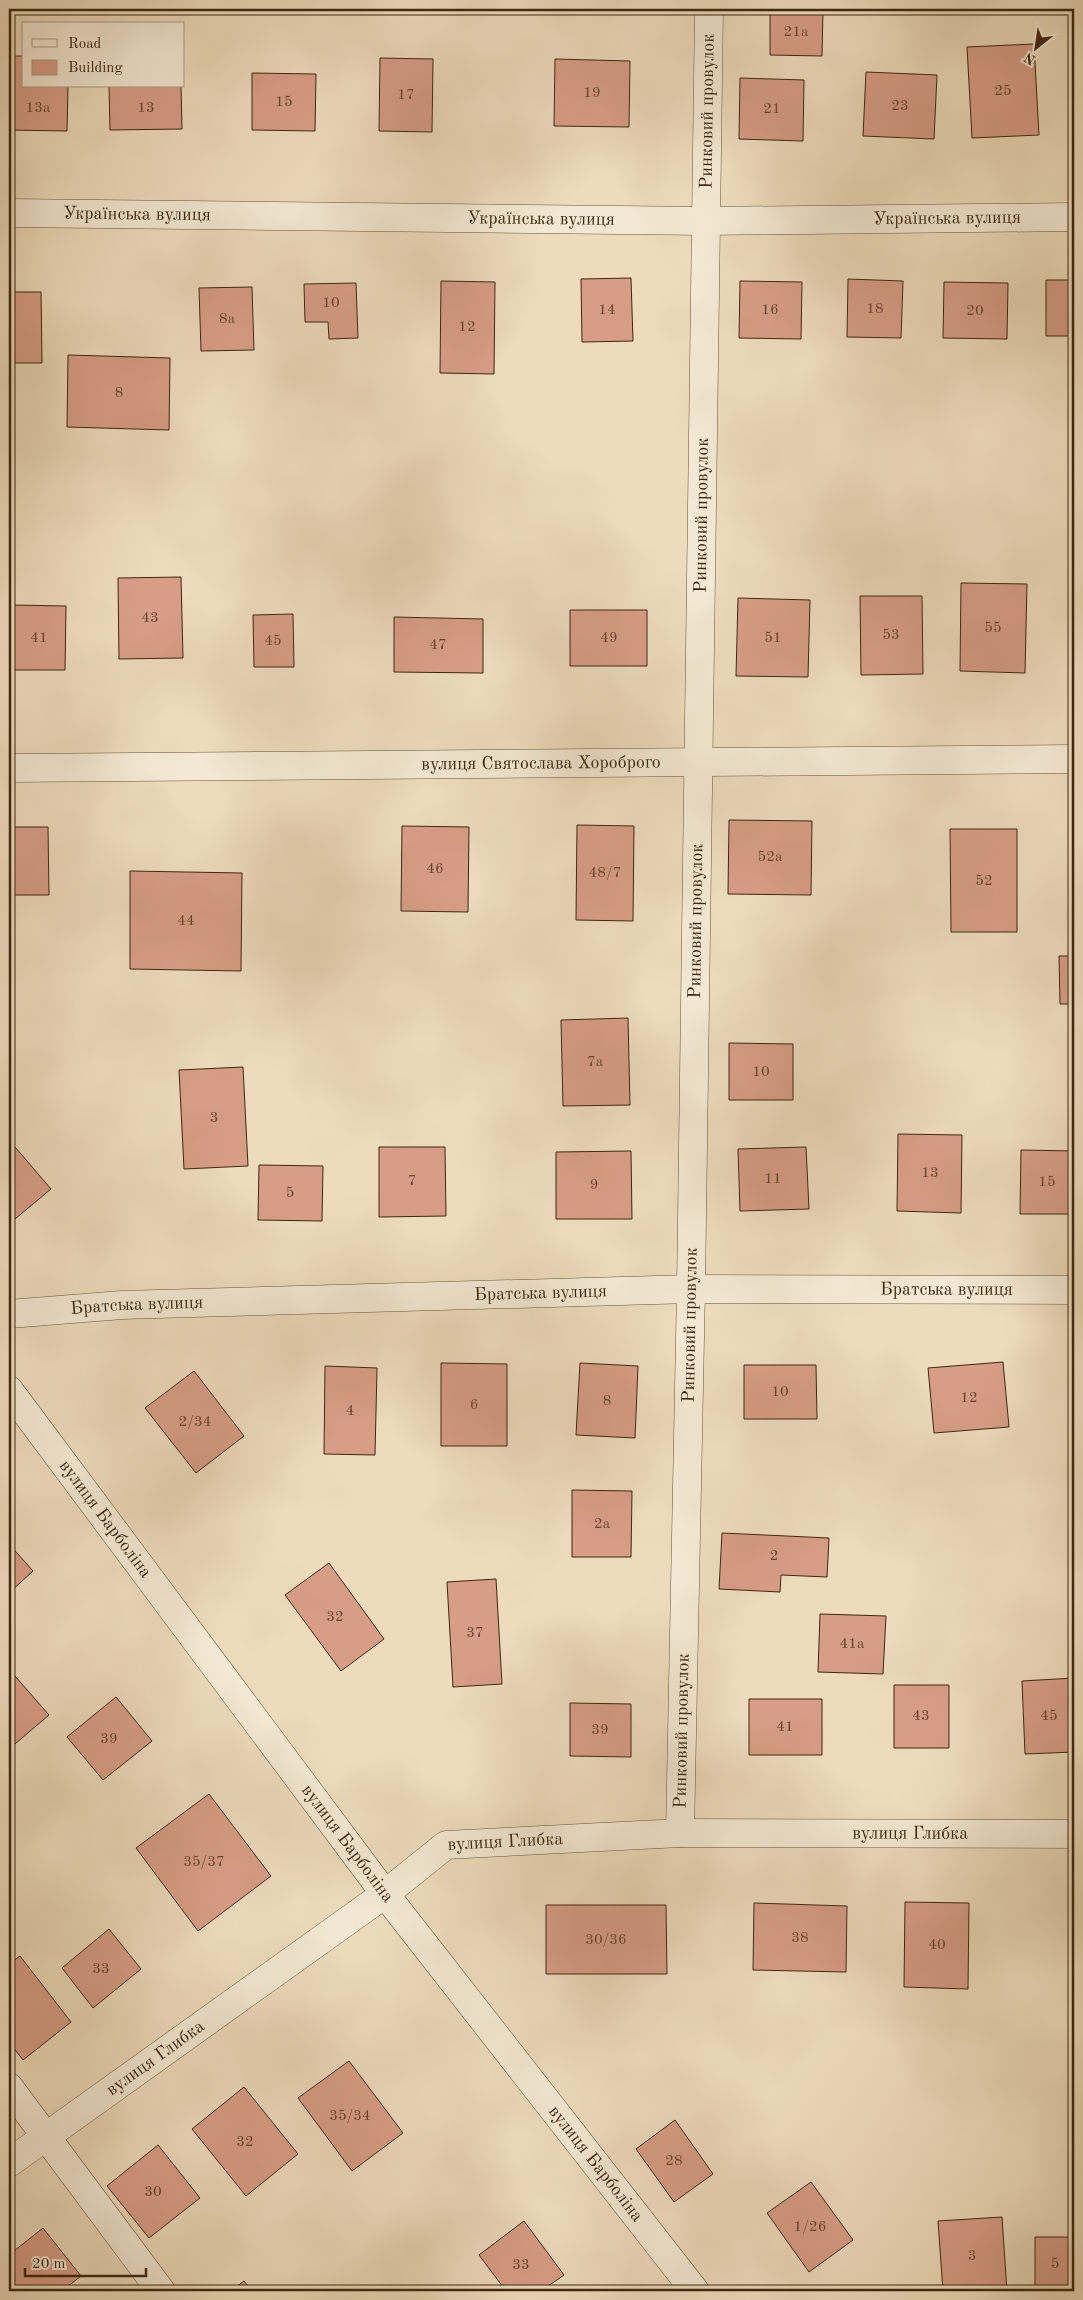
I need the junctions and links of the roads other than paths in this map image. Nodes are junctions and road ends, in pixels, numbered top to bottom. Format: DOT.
graph roads {
  1 [pos="709,9"];
  2 [pos="9,213"];
  3 [pos="1074,217"];
  4 [pos="706,221"];
  5 [pos="1074,759"];
  6 [pos="698,761"];
  7 [pos="9,768"];
  8 [pos="692,1289"];
  9 [pos="1074,1290"];
  10 [pos="9,1314"];
  11 [pos="9,1390"];
  12 [pos="680,1834"];
  13 [pos="1074,1834"];
  14 [pos="385,1894"];
  15 [pos="9,2087"];
  16 [pos="45,2136"];
  17 [pos="9,2163"];
  18 [pos="160,2291"];
  19 [pos="695,2291"];
  1 -- 4 [label="street, Ринковий провулок"];
  2 -- 4 [label="street, Українська вулиця"];
  3 -- 4 [label="street, Українська вулиця"];
  4 -- 6 [label="street, Ринковий провулок"];
  5 -- 6 [label="street, вулиця Святослава Хороброго"];
  6 -- 7 [label="street, вулиця Святослава Хороброго"];
  6 -- 8 [label="street, Ринковий провулок"];
  8 -- 9 [label="street, Братська вулиця"];
  8 -- 10 [label="street, Братська вулиця"];
  8 -- 12 [label="street, Ринковий провулок"];
  11 -- 14 [label="street, вулиця Барболіна"];
  12 -- 13 [label="street, вулиця Глибка"];
  12 -- 14 [label="street, вулиця Глибка"];
  14 -- 16 [label="street, вулиця Глибка"];
  14 -- 19 [label="street, вулиця Барболіна"];
  15 -- 16 [label="street"];
  16 -- 17 [label="street, вулиця Глибка"];
  16 -- 18 [label="street"];
}
